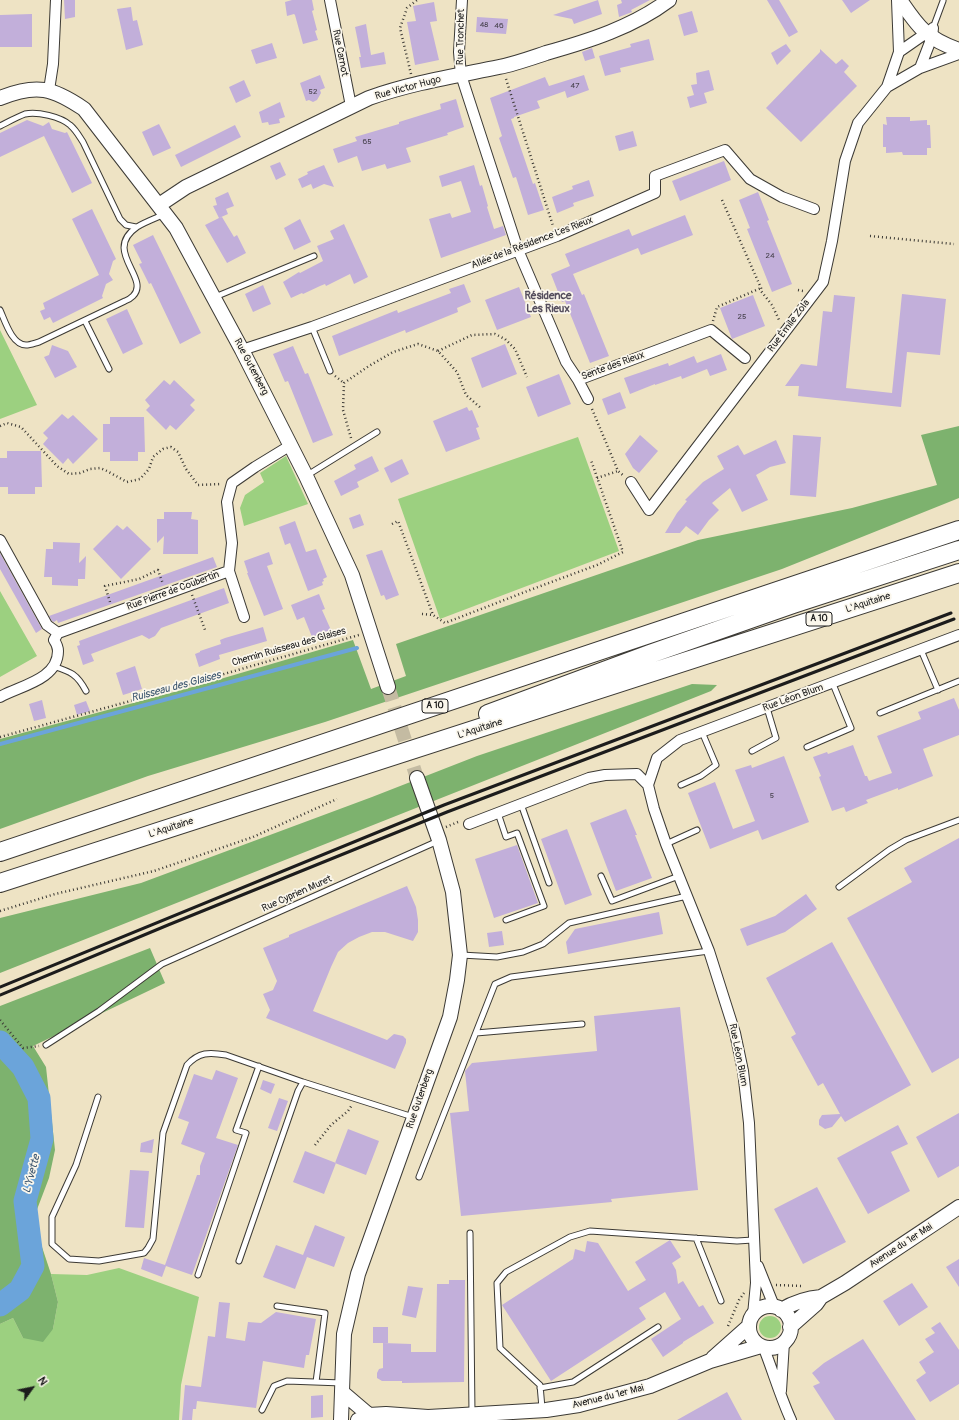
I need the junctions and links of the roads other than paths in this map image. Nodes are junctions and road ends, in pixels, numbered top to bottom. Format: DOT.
graph roads {
  1 [pos="56,0"];
  2 [pos="330,0"];
  3 [pos="462,0"];
  4 [pos="669,0"];
  5 [pos="899,0"];
  6 [pos="943,1"];
  7 [pos="931,33"];
  8 [pos="959,39"];
  9 [pos="959,50"];
  10 [pos="899,52"];
  11 [pos="959,54"];
  12 [pos="920,68"];
  13 [pos="460,75"];
  14 [pos="887,87"];
  15 [pos="49,90"];
  16 [pos="0,98"];
  17 [pos="351,106"];
  18 [pos="0,126"];
  19 [pos="162,209"];
  20 [pos="814,209"];
  21 [pos="136,228"];
  22 [pos="518,250"];
  23 [pos="314,256"];
  24 [pos="214,298"];
  25 [pos="0,310"];
  26 [pos="85,321"];
  27 [pos="312,327"];
  28 [pos="242,350"];
  29 [pos="745,358"];
  30 [pos="108,369"];
  31 [pos="330,371"];
  32 [pos="578,380"];
  33 [pos="588,399"];
  34 [pos="377,432"];
  35 [pos="291,445"];
  36 [pos="306,476"];
  37 [pos="631,482"];
  38 [pos="959,530"];
  39 [pos="0,540"];
  40 [pos="959,550"];
  41 [pos="229,571"];
  42 [pos="959,573"];
  43 [pos="244,617"];
  44 [pos="58,633"];
  45 [pos="959,635"];
  46 [pos="921,650"];
  47 [pos="53,666"];
  48 [pos="959,681"];
  49 [pos="832,684"];
  50 [pos="388,687"];
  51 [pos="938,690"];
  52 [pos="86,691"];
  53 [pos="0,698"];
  54 [pos="767,708"];
  55 [pos="880,714"];
  56 [pos="702,732"];
  57 [pos="807,747"];
  58 [pos="752,751"];
  59 [pos="374,762"];
  60 [pos="417,778"];
  61 [pos="648,785"];
  62 [pos="681,785"];
  63 [pos="521,804"];
  64 [pos="498,813"];
  65 [pos="959,820"];
  66 [pos="469,824"];
  67 [pos="697,830"];
  68 [pos="439,840"];
  69 [pos="666,844"];
  70 [pos="0,852"];
  71 [pos="601,876"];
  72 [pos="679,876"];
  73 [pos="0,883"];
  74 [pos="549,883"];
  75 [pos="839,887"];
  76 [pos="687,896"];
  77 [pos="506,920"];
  78 [pos="708,951"];
  79 [pos="460,955"];
  80 [pos="582,1024"];
  81 [pos="476,1033"];
  82 [pos="46,1046"];
  83 [pos="259,1066"];
  84 [pos="302,1082"];
  85 [pos="98,1097"];
  86 [pos="414,1118"];
  87 [pos="419,1177"];
  88 [pos="959,1207"];
  89 [pos="470,1233"];
  90 [pos="696,1238"];
  91 [pos="753,1240"];
  92 [pos="755,1259"];
  93 [pos="239,1261"];
  94 [pos="198,1275"];
  95 [pos="821,1297"];
  96 [pos="721,1301"];
  97 [pos="277,1306"];
  98 [pos="778,1308"];
  99 [pos="751,1320"];
  100 [pos="658,1327"];
  101 [pos="790,1327"];
  102 [pos="784,1342"];
  103 [pos="762,1346"];
  104 [pos="710,1361"];
  105 [pos="316,1382"];
  106 [pos="342,1388"];
  107 [pos="540,1388"];
  108 [pos="781,1397"];
  109 [pos="262,1410"];
  110 [pos="536,1412"];
  111 [pos="472,1415"];
  112 [pos="364,1417"];
  113 [pos="425,1419"];
  114 [pos="341,1420"];
  115 [pos="791,1420"];
  1 -- 15 [label="street"];
  2 -- 17 [label="street, Rue Carnot"];
  3 -- 13 [label="street, Rue Tronchet"];
  4 -- 13 [label="street, Rue Victor Hugo"];
  5 -- 7 [label="street"];
  5 -- 10 [label="street"];
  6 -- 7 [label="lane"];
  7 -- 8 [label="street"];
  7 -- 9 [label="street"];
  7 -- 10 [label="street"];
  7 -- 12 [label="street"];
  10 -- 14 [label="street"];
  11 -- 12 [label="street"];
  12 -- 14 [label="street"];
  13 -- 17 [label="street, Rue Victor Hugo"];
  13 -- 22 [label="street, Sente des Rieux"];
  14 -- 37 [label="street, Rue Émile Zola"];
  15 -- 16 [label="street"];
  15 -- 19 [label="street, Rue Gutenberg"];
  17 -- 19 [label="street, Rue Victor Hugo"];
  18 -- 21 [label="lane"];
  19 -- 21 [label="lane"];
  19 -- 24 [label="street, Rue Gutenberg"];
  20 -- 22 [label="street, Allée de la Résidence Les Rieux"];
  21 -- 26 [label="lane"];
  22 -- 27 [label="street, Allée de la Résidence Les Rieux"];
  22 -- 32 [label="street, Sente des Rieux"];
  23 -- 24 [label="lane"];
  24 -- 28 [label="street, Rue Gutenberg"];
  25 -- 26 [label="lane"];
  26 -- 30 [label="lane"];
  27 -- 28 [label="street, Allée de la Résidence Les Rieux"];
  27 -- 31 [label="lane"];
  28 -- 35 [label="street, Rue Gutenberg"];
  29 -- 32 [label="street, Sente des Rieux"];
  32 -- 33 [label="street"];
  34 -- 36 [label="lane"];
  35 -- 36 [label="street, Rue Gutenberg"];
  35 -- 41 [label="street, Rue Pierre de Coubertin"];
  36 -- 50 [label="street, Rue Gutenberg"];
  38 -- 70 [label="highway, A 10"];
  39 -- 44 [label="street"];
  40 -- 59 [label="highway"];
  41 -- 43 [label="street"];
  41 -- 44 [label="street, Rue Pierre de Coubertin"];
  42 -- 59 [label="highway, L'Aquitaine / A 10"];
  44 -- 47 [label="street"];
  45 -- 46 [label="street, Rue Léon Blum"];
  46 -- 49 [label="street, Rue Léon Blum"];
  46 -- 51 [label="lane"];
  47 -- 52 [label="lane"];
  47 -- 53 [label="street"];
  48 -- 51 [label="lane"];
  49 -- 54 [label="street, Rue Léon Blum"];
  49 -- 57 [label="lane"];
  51 -- 55 [label="lane"];
  54 -- 56 [label="street, Rue Léon Blum"];
  54 -- 58 [label="lane"];
  56 -- 61 [label="street, Rue Léon Blum"];
  56 -- 62 [label="lane"];
  59 -- 73 [label="highway, L'Aquitaine / A 10"];
  60 -- 68 [label="street, Rue Gutenberg"];
  61 -- 63 [label="street"];
  61 -- 69 [label="street, Rue Léon Blum"];
  63 -- 64 [label="street"];
  63 -- 74 [label="lane"];
  64 -- 66 [label="street"];
  64 -- 77 [label="lane"];
  65 -- 75 [label="lane"];
  67 -- 69 [label="lane"];
  68 -- 79 [label="street, Rue Gutenberg"];
  68 -- 82 [label="lane, Rue Cyprien Muret"];
  69 -- 72 [label="street, Rue Léon Blum"];
  71 -- 72 [label="lane"];
  72 -- 76 [label="street, Rue Léon Blum"];
  76 -- 78 [label="street, Rue Léon Blum"];
  76 -- 79 [label="lane"];
  78 -- 81 [label="lane"];
  78 -- 91 [label="street, Rue Léon Blum"];
  79 -- 86 [label="street, Rue Gutenberg"];
  80 -- 81 [label="lane"];
  81 -- 87 [label="lane"];
  83 -- 84 [label="lane"];
  83 -- 85 [label="lane"];
  83 -- 94 [label="lane"];
  84 -- 86 [label="lane"];
  84 -- 93 [label="lane"];
  86 -- 106 [label="street, Rue Gutenberg"];
  88 -- 95 [label="street, Avenue du 1er Mai"];
  89 -- 111 [label="lane"];
  90 -- 91 [label="lane"];
  90 -- 96 [label="lane"];
  90 -- 107 [label="lane"];
  91 -- 92 [label="street, Rue Léon Blum"];
  92 -- 98 [label="street"];
  92 -- 99 [label="street, Rue Léon Blum"];
  95 -- 98 [label="street, Avenue du 1er Mai"];
  95 -- 101 [label="street, Avenue du 1er Mai"];
  97 -- 105 [label="lane"];
  98 -- 99 [label="street, Avenue du 1er Mai"];
  98 -- 101 [label="street"];
  99 -- 103 [label="street"];
  99 -- 104 [label="street, Avenue du 1er Mai"];
  100 -- 107 [label="lane"];
  101 -- 102 [label="street, Avenue du 1er Mai"];
  102 -- 103 [label="street, Avenue du 1er Mai"];
  102 -- 108 [label="street"];
  103 -- 104 [label="street, Avenue du 1er Mai"];
  103 -- 108 [label="street"];
  104 -- 110 [label="street, Avenue du 1er Mai"];
  105 -- 106 [label="lane"];
  105 -- 109 [label="lane"];
  106 -- 112 [label="street, Avenue du 1er Mai"];
  106 -- 114 [label="street, Rue Gutenberg"];
  107 -- 110 [label="lane"];
  108 -- 115 [label="street"];
  110 -- 111 [label="street, Avenue du 1er Mai"];
  111 -- 113 [label="street, Avenue du 1er Mai"];
  112 -- 113 [label="street, Avenue du 1er Mai"];
}
